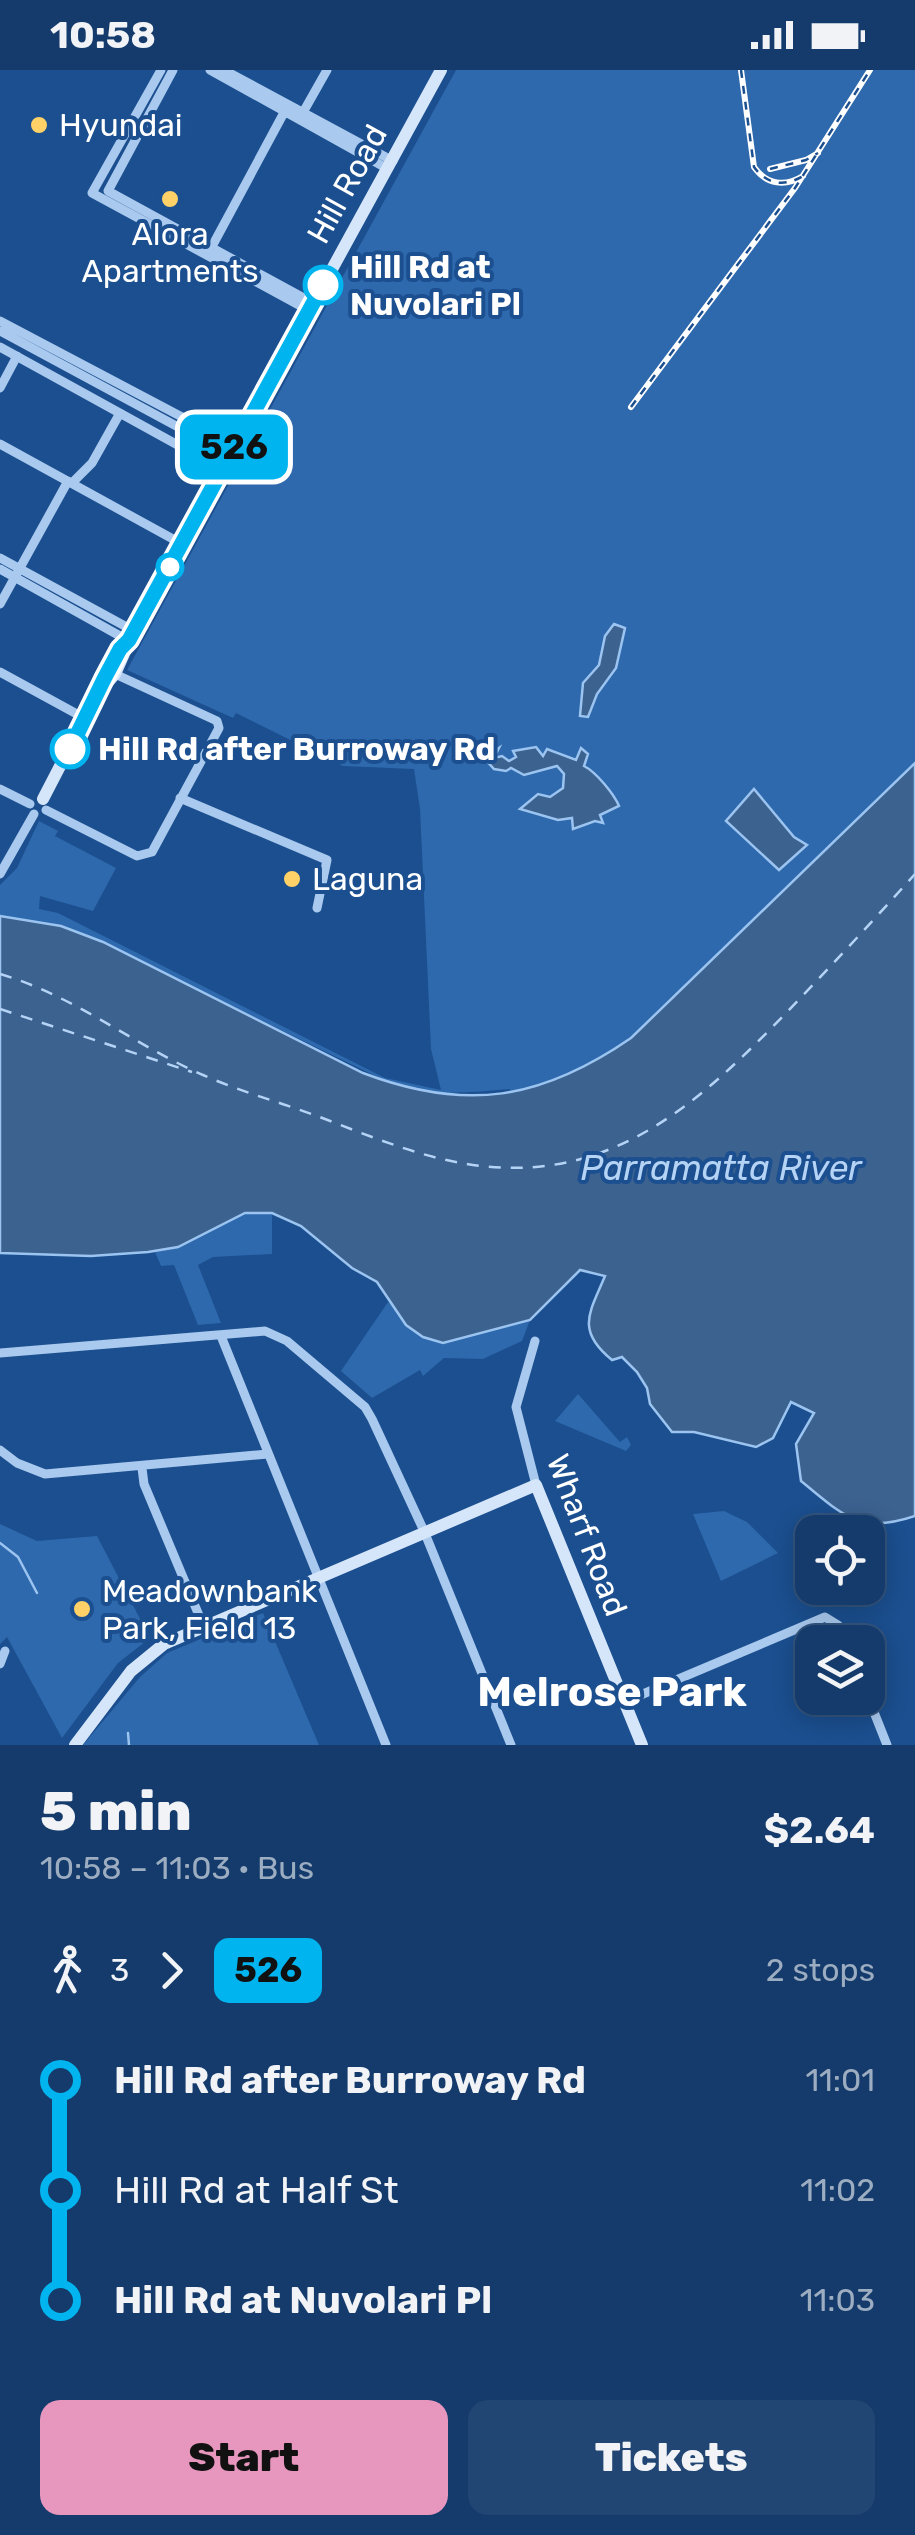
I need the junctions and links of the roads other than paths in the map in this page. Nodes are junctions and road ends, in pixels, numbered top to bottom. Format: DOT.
graph roads {
  1 [pos="160,70"];
  2 [pos="173,70"];
  3 [pos="327,70"];
  4 [pos="441,70"];
  5 [pos="219,71"];
  6 [pos="287,108"];
  7 [pos="301,116"];
  8 [pos="390,165"];
  9 [pos="108,191"];
  10 [pos="92,194"];
  11 [pos="209,251"];
  12 [pos="311,306"];
  13 [pos="0,321"];
  14 [pos="0,331"];
  15 [pos="20,336"];
  16 [pos="3,348"];
  17 [pos="17,356"];
  18 [pos="0,362"];
  19 [pos="0,388"];
  20 [pos="120,413"];
  21 [pos="0,444"];
  22 [pos="232,450"];
  23 [pos="222,470"];
  24 [pos="70,482"];
  25 [pos="182,544"];
  26 [pos="0,558"];
  27 [pos="0,570"];
  28 [pos="17,573"];
  29 [pos="0,604"];
  30 [pos="131,636"];
  31 [pos="0,672"];
  32 [pos="115,674"];
  33 [pos="100,691"];
  34 [pos="86,719"];
  35 [pos="0,789"];
  36 [pos="180,798"];
  37 [pos="38,807"];
  38 [pos="0,874"];
  39 [pos="317,908"];
  40 [pos="220,1336"];
  41 [pos="535,1341"];
  42 [pos="0,1353"];
  43 [pos="0,1450"];
  44 [pos="268,1454"];
  45 [pos="142,1468"];
  46 [pos="536,1485"];
  47 [pos="424,1531"];
  48 [pos="316,1578"];
  49 [pos="203,1625"];
  50 [pos="804,1625"];
  51 [pos="838,1625"];
  52 [pos="795,1629"];
  53 [pos="5,1652"];
  54 [pos="0,1664"];
  55 [pos="624,1702"];
  56 [pos="875,1715"];
  57 [pos="75,1745"];
  58 [pos="386,1745"];
  59 [pos="511,1745"];
  60 [pos="642,1745"];
  61 [pos="887,1745"];
  1 -- 10 [label="street"];
  2 -- 9 [label="street"];
  3 -- 7 [label="street"];
  4 -- 8 [label="street, Hill Road"];
  5 -- 6 [label="street"];
  6 -- 7 [label="street"];
  6 -- 11 [label="street"];
  7 -- 8 [label="street"];
  8 -- 12 [label="street, Hill Road"];
  9 -- 10 [label="street"];
  9 -- 11 [label="street"];
  10 -- 11 [label="street"];
  11 -- 12 [label="street"];
  12 -- 22 [label="street, Hill Road"];
  13 -- 15 [label="street"];
  14 -- 15 [label="street"];
  15 -- 22 [label="street"];
  16 -- 17 [label="street"];
  16 -- 18 [label="street"];
  17 -- 19 [label="street"];
  17 -- 20 [label="street"];
  20 -- 23 [label="street"];
  20 -- 24 [label="street"];
  21 -- 24 [label="street"];
  22 -- 23 [label="street, Hill Road"];
  23 -- 25 [label="street, Hill Road"];
  24 -- 25 [label="street"];
  24 -- 28 [label="street"];
  25 -- 30 [label="street, Hill Road"];
  26 -- 28 [label="street"];
  27 -- 28 [label="street"];
  28 -- 29 [label="street"];
  28 -- 30 [label="street"];
  30 -- 32 [label="street, Hill Road"];
  30 -- 33 [label="street, Hill Road"];
  31 -- 34 [label="street"];
  32 -- 33 [label="street, Hill Road"];
  32 -- 36 [label="street"];
  33 -- 34 [label="street, Hill Road"];
  34 -- 37 [label="street, Hill Road"];
  35 -- 37 [label="street"];
  36 -- 37 [label="street"];
  36 -- 39 [label="street"];
  37 -- 38 [label="street"];
  40 -- 42 [label="street"];
  40 -- 44 [label="street"];
  40 -- 47 [label="street"];
  41 -- 46 [label="street, Wharf Road"];
  43 -- 45 [label="street"];
  44 -- 45 [label="street"];
  44 -- 48 [label="street"];
  45 -- 49 [label="street"];
  46 -- 47 [label="street"];
  46 -- 55 [label="street, Wharf Road"];
  47 -- 48 [label="street"];
  47 -- 59 [label="street"];
  48 -- 49 [label="street"];
  48 -- 58 [label="street"];
  49 -- 57 [label="street"];
  50 -- 51 [label="street"];
  52 -- 55 [label="street"];
  53 -- 54 [label="street"];
  55 -- 60 [label="street, Wharf Road"];
  56 -- 61 [label="street"];
}
